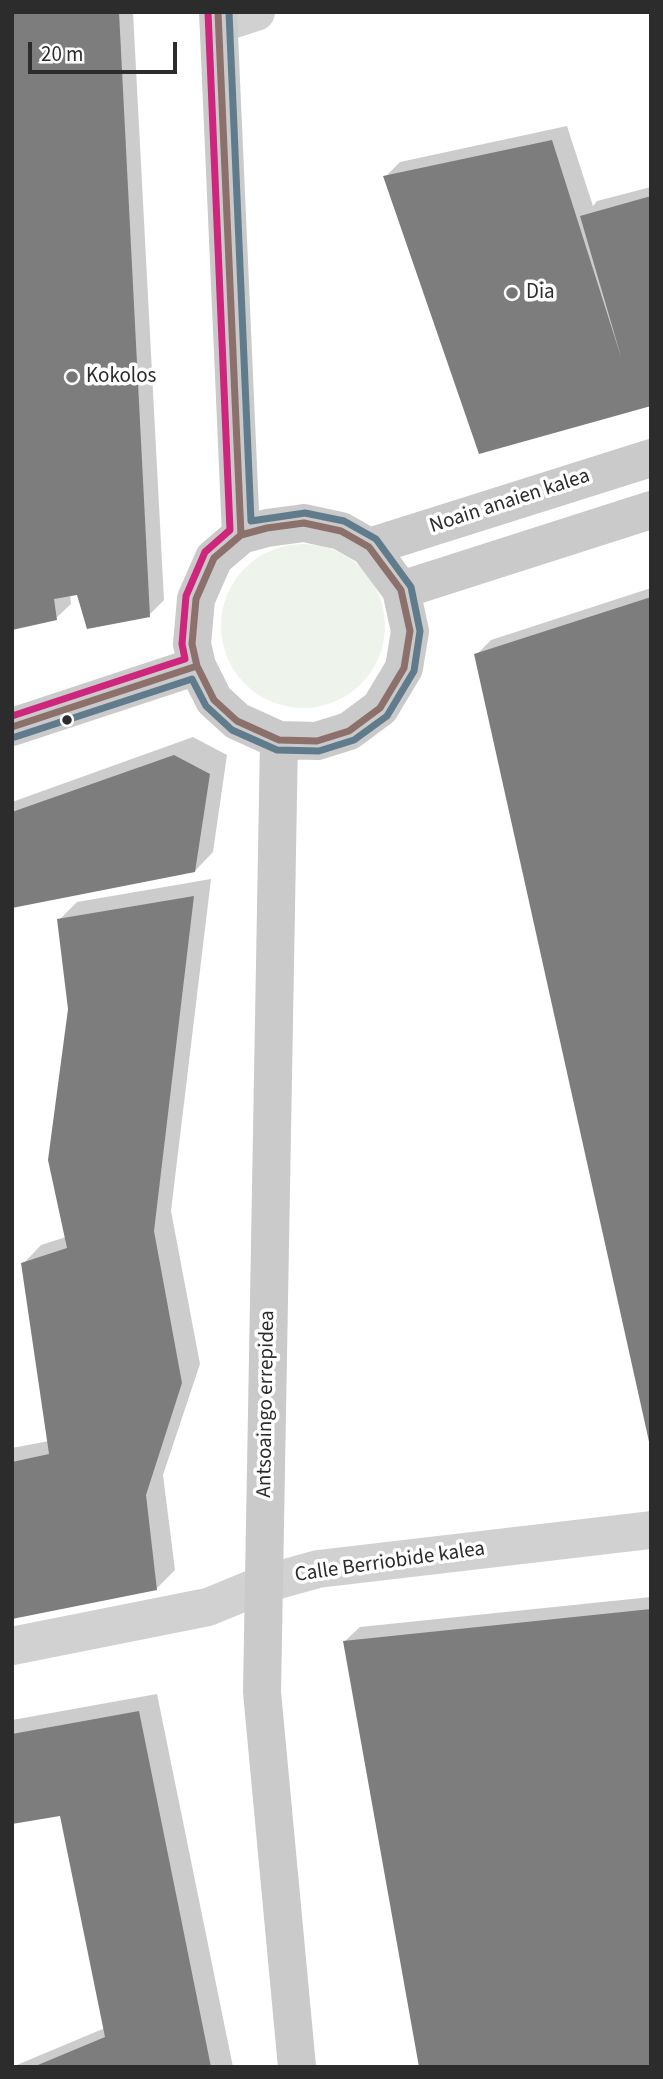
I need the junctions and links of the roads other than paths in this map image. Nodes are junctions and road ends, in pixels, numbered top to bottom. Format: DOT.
graph roads {
  1 [pos="256,12"];
  2 [pos="218,18"];
  3 [pos="651,458"];
  4 [pos="651,510"];
  5 [pos="241,535"];
  6 [pos="369,547"];
  7 [pos="401,590"];
  8 [pos="197,666"];
  9 [pos="12,727"];
  10 [pos="279,740"];
  11 [pos="651,1530"];
  12 [pos="264,1584"];
  13 [pos="12,1646"];
  14 [pos="297,2067"];
  1 -- 2 [label="street"];
  2 -- 5 [label="street"];
  3 -- 6 [label="street, Noain anaien kalea"];
  4 -- 7 [label="street"];
  5 -- 6 [label="street"];
  5 -- 8 [label="street"];
  6 -- 7 [label="street"];
  7 -- 10 [label="street"];
  8 -- 9 [label="street"];
  8 -- 10 [label="street"];
  10 -- 12 [label="street, Antsoaingo errepidea"];
  11 -- 12 [label="street, Calle Berriobide kalea"];
  12 -- 13 [label="street, Calle Berriobide kalea"];
  12 -- 14 [label="street, Antsoaingo errepidea"];
}
